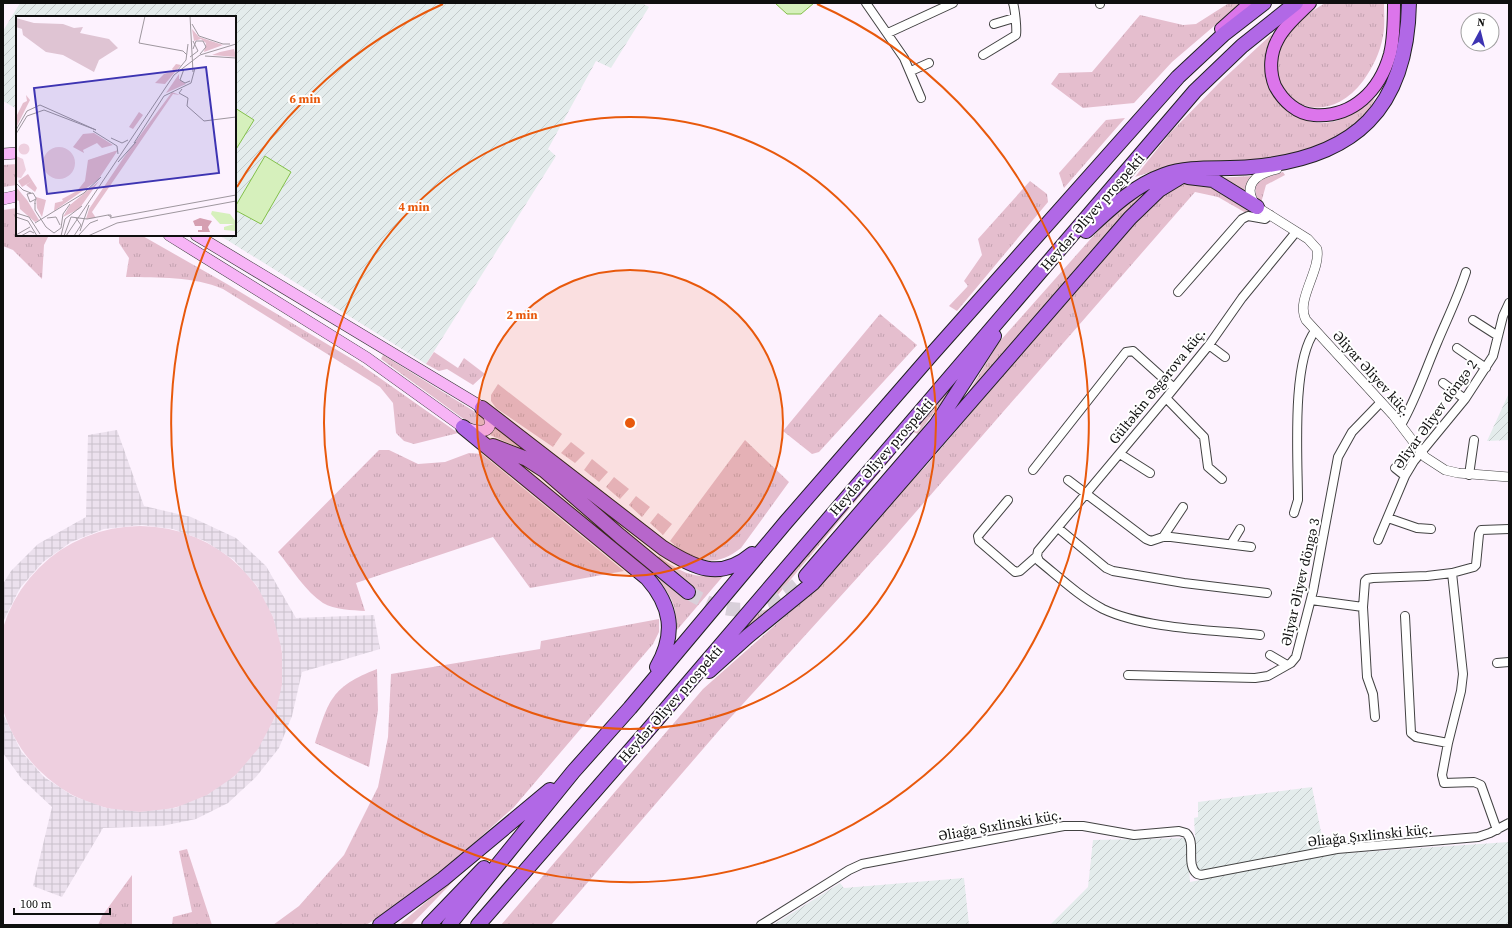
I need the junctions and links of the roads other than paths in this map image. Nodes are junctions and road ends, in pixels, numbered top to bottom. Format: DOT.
graph roads {
  1 [pos="866,3"];
  2 [pos="953,3"];
  3 [pos="1013,3"];
  4 [pos="1250,3"];
  5 [pos="1264,3"];
  6 [pos="1296,3"];
  7 [pos="1310,3"];
  8 [pos="1394,3"];
  9 [pos="1409,3"];
  10 [pos="1014,18"];
  11 [pos="994,24"];
  12 [pos="888,34"];
  13 [pos="983,55"];
  14 [pos="929,63"];
  15 [pos="911,71"];
  16 [pos="1178,77"];
  17 [pos="922,98"];
  18 [pos="1343,141"];
  19 [pos="3,154"];
  20 [pos="16,154"];
  21 [pos="1204,169"];
  22 [pos="1176,179"];
  23 [pos="16,196"];
  24 [pos="3,199"];
  25 [pos="1257,207"];
  26 [pos="1270,215"];
  27 [pos="1296,232"];
  28 [pos="171,236"];
  29 [pos="198,236"];
  30 [pos="1466,272"];
  31 [pos="1037,275"];
  32 [pos="1178,292"];
  33 [pos="1509,303"];
  34 [pos="1473,320"];
  35 [pos="1315,331"];
  36 [pos="1498,336"];
  37 [pos="1209,345"];
  38 [pos="1457,348"];
  39 [pos="1225,357"];
  40 [pos="1486,368"];
  41 [pos="1443,383"];
  42 [pos="1174,388"];
  43 [pos="1166,398"];
  44 [pos="1465,399"];
  45 [pos="1381,402"];
  46 [pos="482,408"];
  47 [pos="1400,425"];
  48 [pos="463,427"];
  49 [pos="1474,440"];
  50 [pos="485,444"];
  51 [pos="1421,453"];
  52 [pos="1120,454"];
  53 [pos="1395,468"];
  54 [pos="1033,470"];
  55 [pos="1150,473"];
  56 [pos="1469,475"];
  57 [pos="1405,476"];
  58 [pos="1509,477"];
  59 [pos="1222,479"];
  60 [pos="1068,480"];
  61 [pos="1086,494"];
  62 [pos="1008,500"];
  63 [pos="1184,507"];
  64 [pos="1294,513"];
  65 [pos="1388,518"];
  66 [pos="786,522"];
  67 [pos="1058,528"];
  68 [pos="1240,529"];
  69 [pos="1431,529"];
  70 [pos="1509,529"];
  71 [pos="1163,537"];
  72 [pos="1378,540"];
  73 [pos="1231,544"];
  74 [pos="1251,547"];
  75 [pos="1037,556"];
  76 [pos="1452,572"];
  77 [pos="806,576"];
  78 [pos="688,592"];
  79 [pos="1268,593"];
  80 [pos="1311,600"];
  81 [pos="1362,607"];
  82 [pos="1405,616"];
  83 [pos="1260,635"];
  84 [pos="1270,655"];
  85 [pos="1509,662"];
  86 [pos="1497,664"];
  87 [pos="1288,665"];
  88 [pos="1128,675"];
  89 [pos="630,708"];
  90 [pos="1375,717"];
  91 [pos="648,730"];
  92 [pos="1448,743"];
  93 [pos="572,772"];
  94 [pos="1509,823"];
  95 [pos="1497,830"];
  96 [pos="446,919"];
  97 [pos="380,925"];
  98 [pos="430,925"];
  99 [pos="478,925"];
  100 [pos="761,925"];
  1 -- 12 [label="street"];
  2 -- 12 [label="street"];
  3 -- 10 [label="street"];
  4 -- 16 [label="main road"];
  5 -- 16 [label="highway, Heydər Əliyev prospekti"];
  6 -- 31 [label="highway, Heydər Əliyev prospekti"];
  7 -- 8 [label="main road"];
  9 -- 18 [label="highway"];
  10 -- 11 [label="street"];
  10 -- 13 [label="street"];
  12 -- 15 [label="street"];
  14 -- 15 [label="street"];
  15 -- 17 [label="street"];
  16 -- 66 [label="highway, Heydər Əliyev prospekti"];
  18 -- 21 [label="highway"];
  18 -- 25 [label="street"];
  19 -- 20 [label="main road"];
  21 -- 22 [label="highway"];
  21 -- 31 [label="highway"];
  22 -- 25 [label="highway"];
  22 -- 91 [label="highway"];
  23 -- 24 [label="main road"];
  25 -- 26 [label="street, Əliyar Əliyev küç."];
  26 -- 27 [label="street, Əliyar Əliyev küç."];
  26 -- 32 [label="street"];
  27 -- 35 [label="street, Əliyar Əliyev küç."];
  27 -- 37 [label="street, Gültəkin Əsgərova küç."];
  28 -- 48 [label="main road"];
  29 -- 46 [label="main road"];
  30 -- 47 [label="street"];
  31 -- 77 [label="highway"];
  31 -- 91 [label="highway, Heydər Əliyev prospekti"];
  33 -- 36 [label="street, Əliyar Əliyev döngə 2"];
  34 -- 36 [label="street"];
  35 -- 45 [label="street, Əliyar Əliyev küç."];
  35 -- 64 [label="street"];
  36 -- 40 [label="street, Əliyar Əliyev döngə 2"];
  37 -- 39 [label="street"];
  37 -- 42 [label="street, Gültəkin Əsgərova küç."];
  38 -- 40 [label="street"];
  40 -- 44 [label="street, Əliyar Əliyev döngə 2"];
  41 -- 44 [label="street"];
  42 -- 43 [label="street, Gültəkin Əsgərova küç."];
  42 -- 54 [label="street"];
  43 -- 52 [label="street, Gültəkin Əsgərova küç."];
  43 -- 59 [label="street"];
  44 -- 51 [label="street, Əliyar Əliyev döngə 2"];
  45 -- 47 [label="street, Əliyar Əliyev küç."];
  45 -- 80 [label="street, Əliyar Əliyev döngə 3"];
  46 -- 48 [label="main road"];
  46 -- 66 [label="highway"];
  47 -- 51 [label="street, Əliyar Əliyev küç."];
  48 -- 50 [label="highway"];
  49 -- 56 [label="street"];
  50 -- 78 [label="highway"];
  50 -- 89 [label="highway"];
  51 -- 56 [label="street, Əliyar Əliyev küç."];
  51 -- 57 [label="street, Əliyar Əliyev döngə 2"];
  52 -- 55 [label="street"];
  52 -- 61 [label="street, Gültəkin Əsgərova küç."];
  53 -- 57 [label="street"];
  56 -- 58 [label="street, Əliyar Əliyev küç."];
  57 -- 65 [label="street, Əliyar Əliyev döngə 2"];
  60 -- 61 [label="street"];
  61 -- 67 [label="street, Gültəkin Əsgərova küç."];
  61 -- 71 [label="street"];
  62 -- 75 [label="street, Gültəkin Əsgərova küç."];
  63 -- 71 [label="street"];
  65 -- 69 [label="street"];
  65 -- 72 [label="street, Əliyar Əliyev döngə 2"];
  66 -- 89 [label="highway, Heydər Əliyev prospekti"];
  67 -- 75 [label="street, Gültəkin Əsgərova küç."];
  67 -- 79 [label="street"];
  68 -- 73 [label="street"];
  70 -- 76 [label="street"];
  71 -- 73 [label="street"];
  73 -- 74 [label="street"];
  75 -- 83 [label="street"];
  76 -- 81 [label="street"];
  76 -- 92 [label="street"];
  80 -- 81 [label="street"];
  80 -- 87 [label="street, Əliyar Əliyev döngə 3"];
  81 -- 90 [label="street"];
  82 -- 92 [label="street"];
  84 -- 87 [label="street"];
  85 -- 86 [label="street"];
  87 -- 88 [label="street, Əliyar Əliyev döngə 3"];
  89 -- 93 [label="highway, Heydər Əliyev prospekti"];
  91 -- 99 [label="highway, Heydər Əliyev prospekti"];
  92 -- 95 [label="street"];
  93 -- 96 [label="highway"];
  93 -- 97 [label="highway"];
  94 -- 95 [label="street, Əliağa Şıxlinski küç."];
  95 -- 100 [label="street, Əliağa Şıxlinski küç."];
  96 -- 98 [label="highway"];
}
